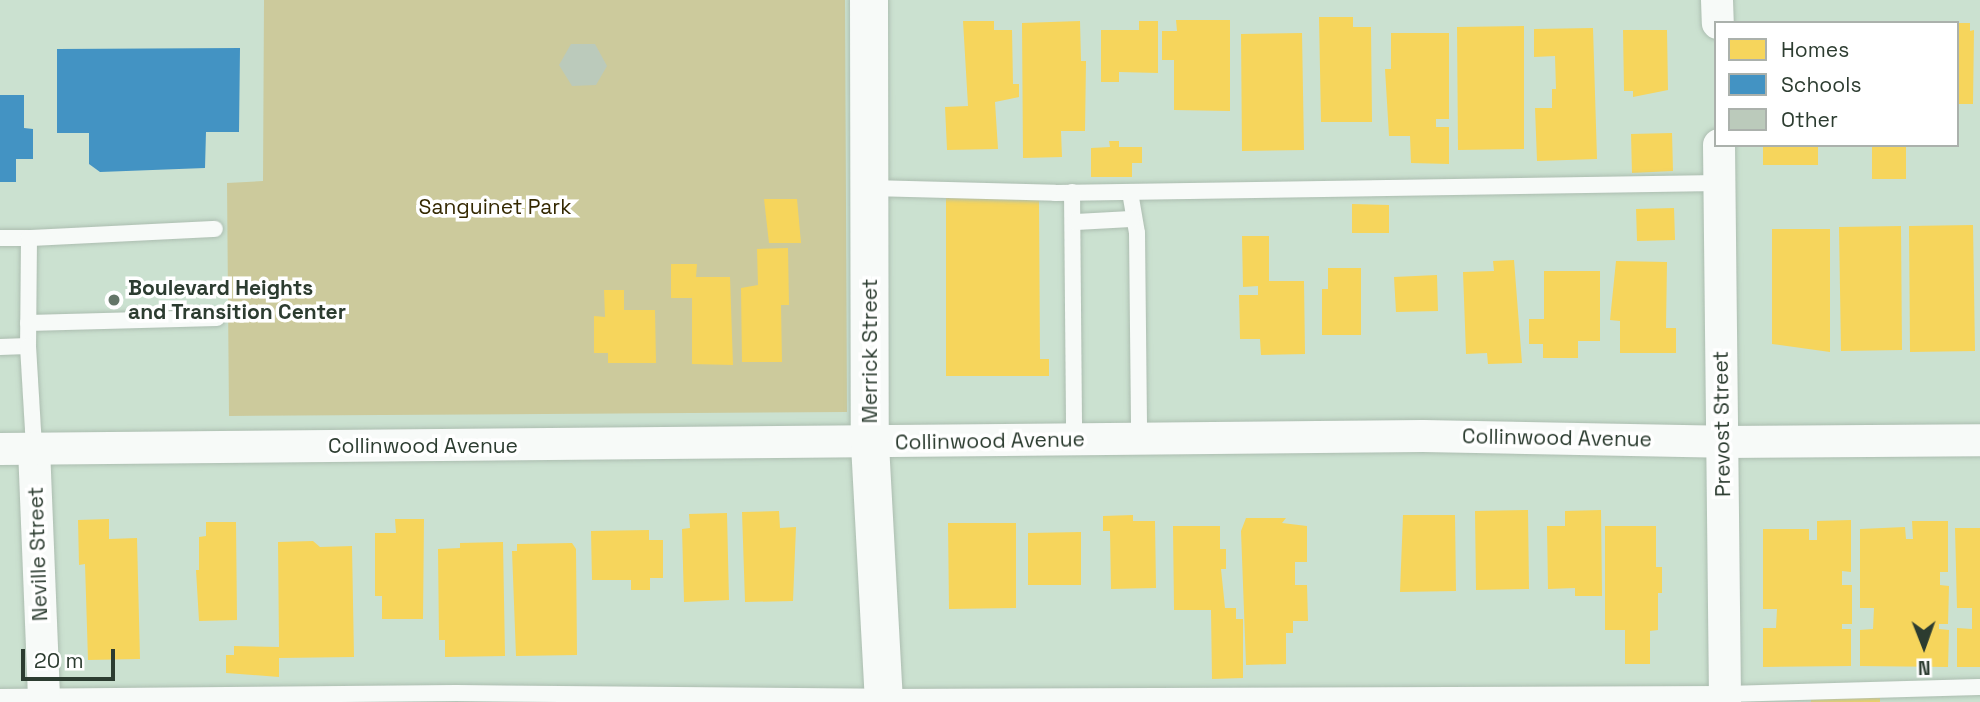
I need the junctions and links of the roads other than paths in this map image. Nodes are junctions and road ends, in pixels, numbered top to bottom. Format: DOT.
graph roads {
  1 [pos="869,0"];
  2 [pos="1717,0"];
  3 [pos="1717,21"];
  4 [pos="1719,147"];
  5 [pos="1719,183"];
  6 [pos="870,188"];
  7 [pos="1072,192"];
  8 [pos="1130,192"];
  9 [pos="1132,219"];
  10 [pos="1075,222"];
  11 [pos="215,229"];
  12 [pos="0,238"];
  13 [pos="29,238"];
  14 [pos="218,318"];
  15 [pos="28,323"];
  16 [pos="28,346"];
  17 [pos="0,347"];
  18 [pos="1074,439"];
  19 [pos="1139,439"];
  20 [pos="1980,440"];
  21 [pos="1722,442"];
  22 [pos="870,444"];
  23 [pos="34,448"];
  24 [pos="0,449"];
  25 [pos="1980,687"];
  26 [pos="0,697"];
  27 [pos="1725,698"];
  28 [pos="43,699"];
  29 [pos="884,700"];
  1 -- 6 [label="street, Merrick Street"];
  2 -- 3 [label="street"];
  4 -- 5 [label="street, Prevost Street"];
  5 -- 8 [label="lane"];
  5 -- 21 [label="street, Prevost Street"];
  6 -- 7 [label="lane"];
  6 -- 22 [label="street, Merrick Street"];
  7 -- 8 [label="lane"];
  7 -- 10 [label="lane"];
  8 -- 9 [label="lane"];
  9 -- 10 [label="lane"];
  9 -- 19 [label="lane"];
  10 -- 18 [label="lane"];
  11 -- 13 [label="lane"];
  12 -- 13 [label="lane"];
  13 -- 15 [label="lane"];
  14 -- 15 [label="lane"];
  15 -- 16 [label="lane"];
  16 -- 17 [label="lane"];
  16 -- 23 [label="lane"];
  18 -- 19 [label="street, Collinwood Avenue"];
  18 -- 22 [label="street, Collinwood Avenue"];
  19 -- 21 [label="street, Collinwood Avenue"];
  20 -- 21 [label="street, Collinwood Avenue"];
  21 -- 27 [label="street, Prevost Street"];
  22 -- 23 [label="street, Collinwood Avenue"];
  22 -- 29 [label="street, Merrick Street"];
  23 -- 24 [label="street, Collinwood Avenue"];
  23 -- 28 [label="street, Neville Street"];
  25 -- 27 [label="lane"];
  26 -- 28 [label="lane"];
  27 -- 29 [label="lane"];
  28 -- 29 [label="lane"];
}
